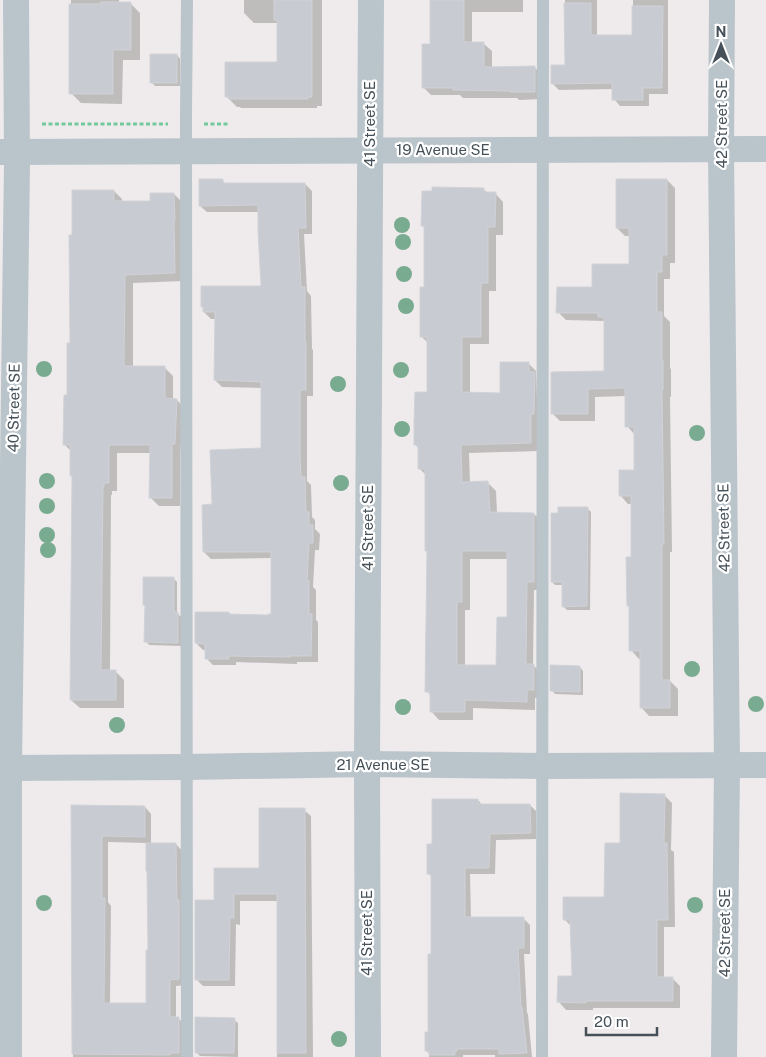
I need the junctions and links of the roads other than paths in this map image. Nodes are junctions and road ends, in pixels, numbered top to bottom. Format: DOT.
graph roads {
  1 [pos="16,0"];
  2 [pos="188,0"];
  3 [pos="370,0"];
  4 [pos="543,0"];
  5 [pos="722,0"];
  6 [pos="721,149"];
  7 [pos="766,149"];
  8 [pos="544,150"];
  9 [pos="370,151"];
  10 [pos="8,152"];
  11 [pos="186,152"];
  12 [pos="367,764"];
  13 [pos="726,765"];
  14 [pos="766,765"];
  15 [pos="543,766"];
  16 [pos="187,767"];
  17 [pos="5,768"];
  18 [pos="9,1057"];
  19 [pos="187,1057"];
  20 [pos="368,1057"];
  21 [pos="542,1057"];
  22 [pos="724,1057"];
  1 -- 10 [label="street, 40 Street SE"];
  2 -- 11 [label="lane"];
  3 -- 9 [label="street, 41 Street SE"];
  4 -- 8 [label="lane"];
  5 -- 6 [label="street, 42 Street SE"];
  6 -- 7 [label="street, 19 Avenue SE"];
  6 -- 8 [label="street, 19 Avenue SE"];
  6 -- 13 [label="street, 42 Street SE"];
  8 -- 9 [label="street, 19 Avenue SE"];
  8 -- 15 [label="lane"];
  9 -- 11 [label="street, 19 Avenue SE"];
  9 -- 12 [label="street, 41 Street SE"];
  10 -- 11 [label="street, 19 Avenue SE"];
  10 -- 17 [label="street, 40 Street SE"];
  11 -- 16 [label="lane"];
  12 -- 15 [label="street, 21 Avenue SE"];
  12 -- 16 [label="street, 21 Avenue SE"];
  12 -- 20 [label="street, 41 Street SE"];
  13 -- 14 [label="street, 21 Avenue SE"];
  13 -- 15 [label="street, 21 Avenue SE"];
  13 -- 22 [label="street, 42 Street SE"];
  15 -- 21 [label="lane"];
  16 -- 17 [label="street, 21 Avenue SE"];
  16 -- 19 [label="lane"];
  17 -- 18 [label="street, 40 Street SE"];
}
